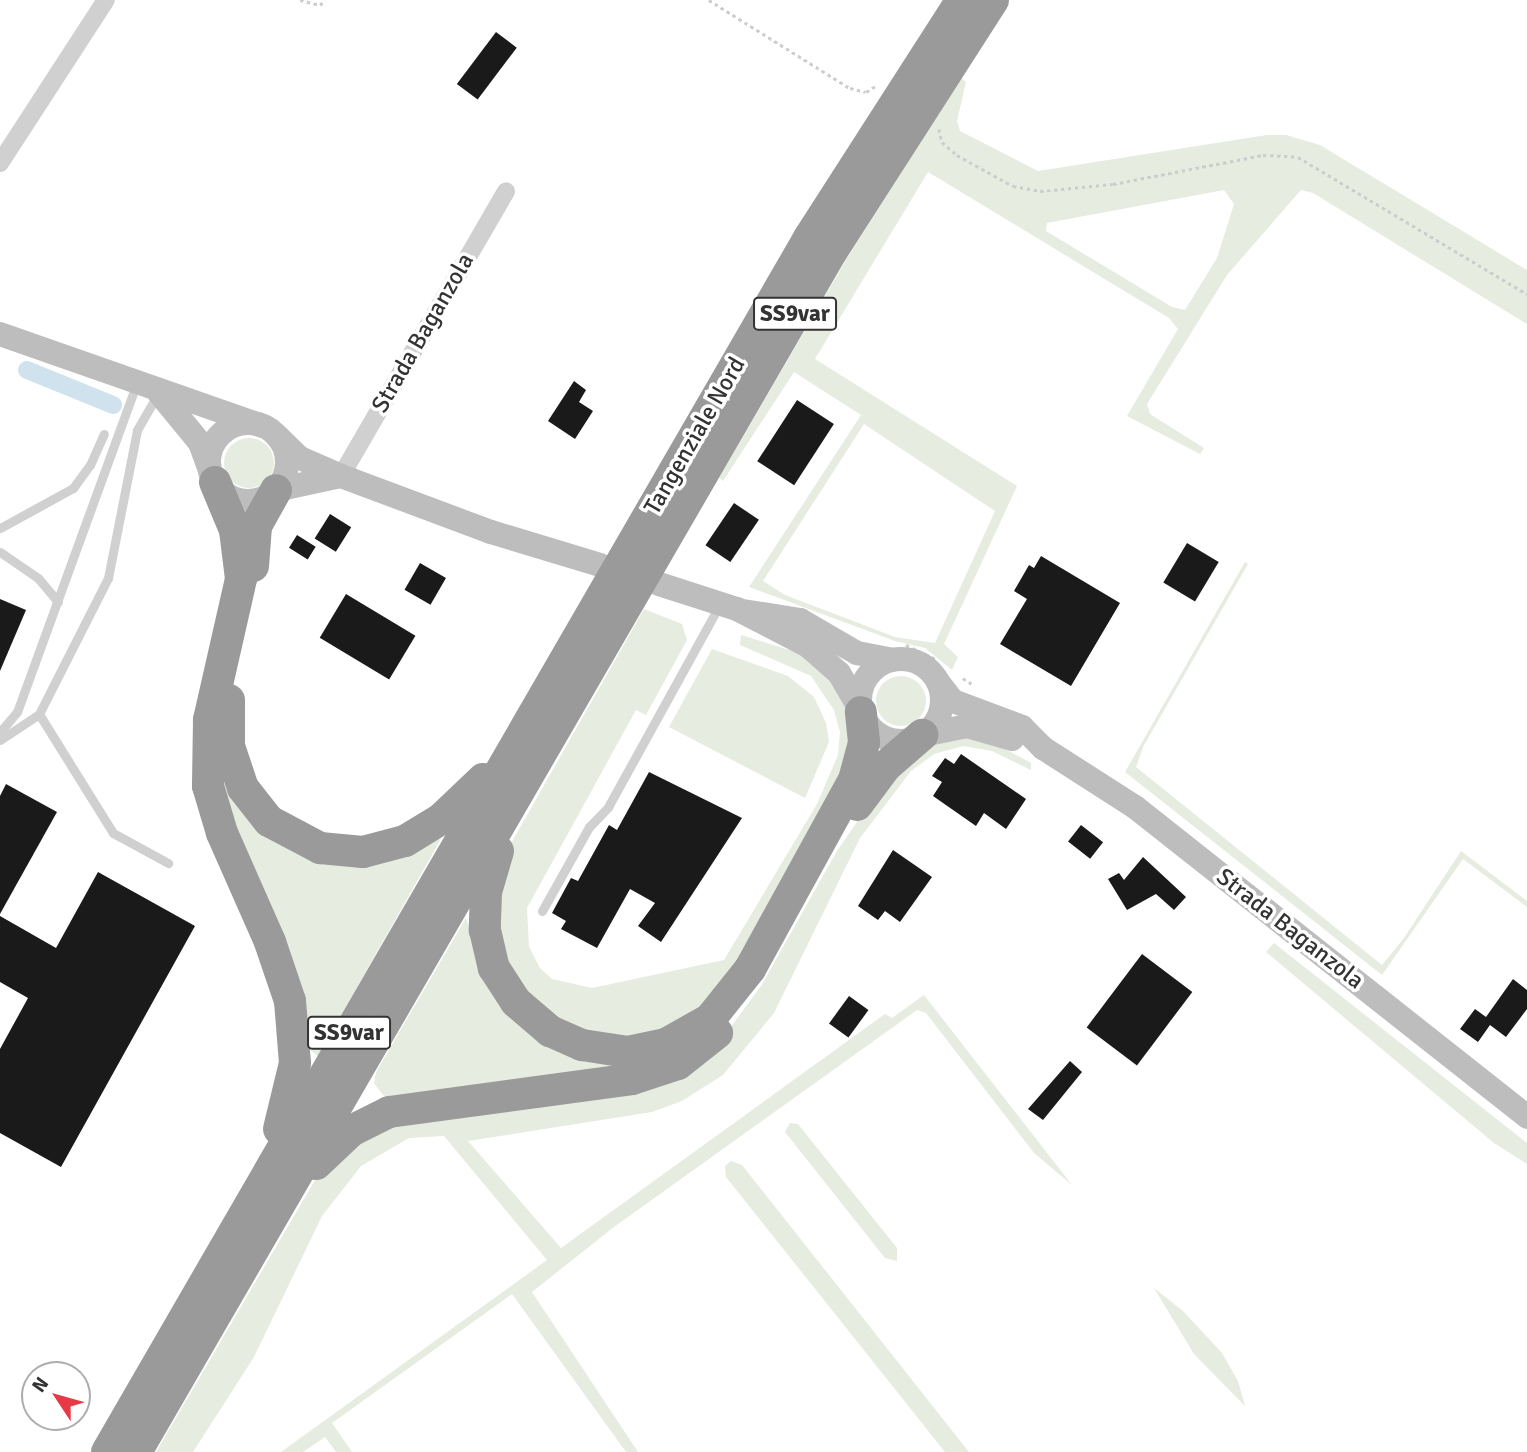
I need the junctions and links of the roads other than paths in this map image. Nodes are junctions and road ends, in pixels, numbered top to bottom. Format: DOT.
graph roads {
  1 [pos="106,0"];
  2 [pos="962,0"];
  3 [pos="993,0"];
  4 [pos="0,163"];
  5 [pos="506,191"];
  6 [pos="0,334"];
  7 [pos="148,389"];
  8 [pos="270,431"];
  9 [pos="104,434"];
  10 [pos="212,476"];
  11 [pos="341,476"];
  12 [pos="276,491"];
  13 [pos="0,528"];
  14 [pos="0,552"];
  15 [pos="600,565"];
  16 [pos="659,584"];
  17 [pos="58,602"];
  18 [pos="729,606"];
  19 [pos="590,634"];
  20 [pos="892,660"];
  21 [pos="583,682"];
  22 [pos="938,682"];
  23 [pos="862,712"];
  24 [pos="39,714"];
  25 [pos="0,732"];
  26 [pos="922,735"];
  27 [pos="0,740"];
  28 [pos="1046,751"];
  29 [pos="168,863"];
  30 [pos="542,911"];
  31 [pos="1527,1117"];
  32 [pos="249,1258"];
  33 [pos="172,1340"];
  34 [pos="118,1449"];
  1 -- 4 [label="street"];
  2 -- 19 [label="highway, Tangenziale Nord / SS9var"];
  3 -- 19 [label="highway, SS9var"];
  5 -- 11 [label="street, Strada Baganzola"];
  6 -- 7 [label="main road"];
  7 -- 8 [label="main road"];
  7 -- 10 [label="main road"];
  7 -- 17 [label="lane"];
  7 -- 24 [label="lane"];
  8 -- 10 [label="main road"];
  8 -- 11 [label="main road"];
  8 -- 12 [label="main road"];
  9 -- 13 [label="lane"];
  10 -- 12 [label="main road"];
  10 -- 33 [label="highway"];
  11 -- 12 [label="main road"];
  11 -- 15 [label="main road"];
  12 -- 19 [label="highway"];
  14 -- 17 [label="lane"];
  16 -- 18 [label="main road, Strada Baganzola"];
  17 -- 25 [label="lane"];
  18 -- 20 [label="main road, Strada Baganzola"];
  18 -- 23 [label="main road, Strada Baganzola"];
  18 -- 30 [label="lane"];
  19 -- 21 [label="highway, SS9var"];
  19 -- 33 [label="highway, SS9var"];
  20 -- 22 [label="main road, Strada Baganzola"];
  20 -- 23 [label="main road"];
  21 -- 23 [label="highway"];
  21 -- 32 [label="highway, SS9var"];
  22 -- 26 [label="main road"];
  22 -- 28 [label="main road, Strada Baganzola"];
  23 -- 26 [label="main road, Strada Baganzola"];
  24 -- 27 [label="lane"];
  24 -- 29 [label="lane"];
  26 -- 28 [label="main road, Strada Baganzola"];
  26 -- 32 [label="highway"];
  28 -- 31 [label="main road, Strada Baganzola"];
  32 -- 34 [label="highway, SS9var"];
  33 -- 34 [label="highway, SS9var"];
}
